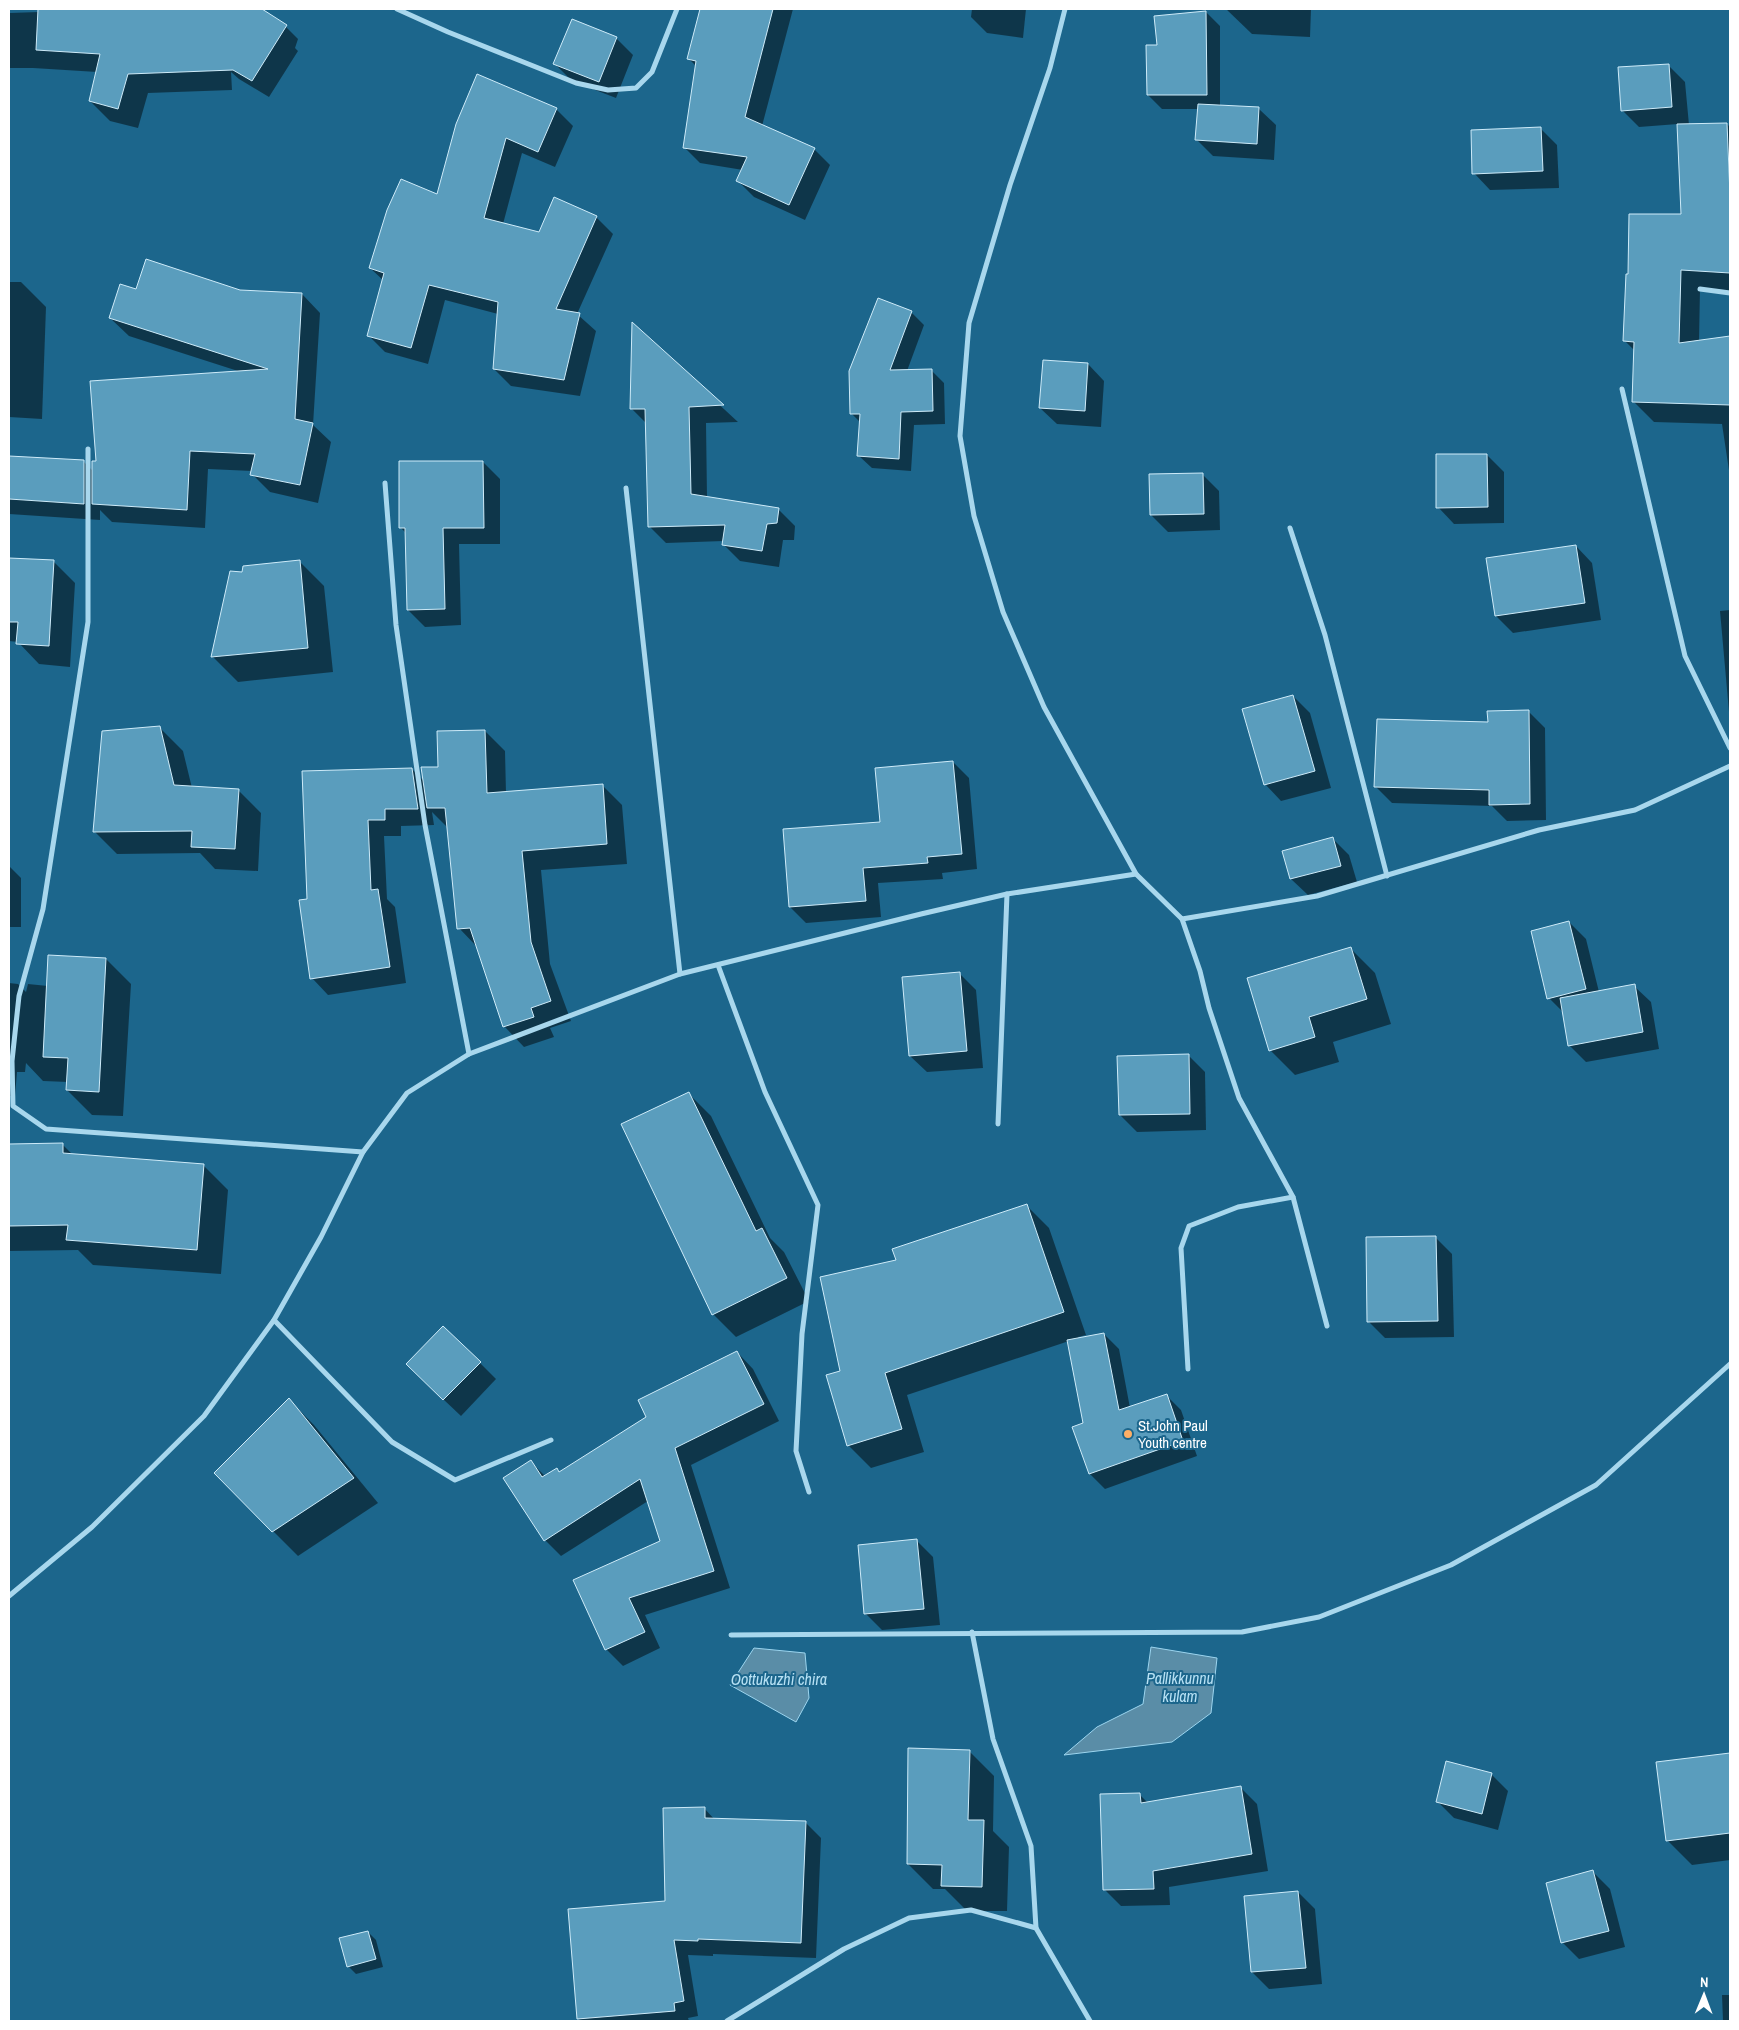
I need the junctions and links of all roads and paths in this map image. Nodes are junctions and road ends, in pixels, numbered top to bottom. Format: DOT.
graph roads {
  1 [pos="397,9"];
  2 [pos="677,9"];
  3 [pos="1065,9"];
  4 [pos="1700,289"];
  5 [pos="1730,293"];
  6 [pos="1622,389"];
  7 [pos="88,449"];
  8 [pos="385,483"];
  9 [pos="626,488"];
  10 [pos="1290,528"];
  11 [pos="1730,748"];
  12 [pos="1730,766"];
  13 [pos="1136,874"];
  14 [pos="1387,876"];
  15 [pos="1007,894"];
  16 [pos="1182,919"];
  17 [pos="718,965"];
  18 [pos="680,974"];
  19 [pos="469,1054"];
  20 [pos="998,1124"];
  21 [pos="363,1152"];
  22 [pos="1293,1197"];
  23 [pos="274,1320"];
  24 [pos="1328,1326"];
  25 [pos="1730,1364"];
  26 [pos="1188,1369"];
  27 [pos="551,1440"];
  28 [pos="809,1492"];
  29 [pos="9,1596"];
  30 [pos="972,1632"];
  31 [pos="731,1635"];
  32 [pos="1036,1928"];
  33 [pos="727,2021"];
  34 [pos="1090,2021"];
  1 -- 2 [label="street"];
  3 -- 13 [label="street"];
  4 -- 5 [label="street"];
  6 -- 11 [label="street"];
  7 -- 21 [label="street"];
  8 -- 19 [label="street"];
  9 -- 18 [label="street"];
  10 -- 14 [label="street"];
  12 -- 14 [label="street"];
  13 -- 15 [label="street"];
  13 -- 16 [label="street"];
  14 -- 16 [label="street"];
  15 -- 17 [label="street"];
  15 -- 20 [label="street"];
  16 -- 22 [label="street"];
  17 -- 18 [label="street"];
  17 -- 28 [label="street"];
  18 -- 19 [label="street"];
  19 -- 21 [label="street"];
  21 -- 23 [label="street"];
  22 -- 24 [label="street"];
  22 -- 26 [label="street"];
  23 -- 27 [label="street"];
  23 -- 29 [label="street"];
  25 -- 30 [label="street"];
  30 -- 31 [label="street"];
  30 -- 32 [label="street"];
  32 -- 33 [label="street"];
  32 -- 34 [label="street"];
}
